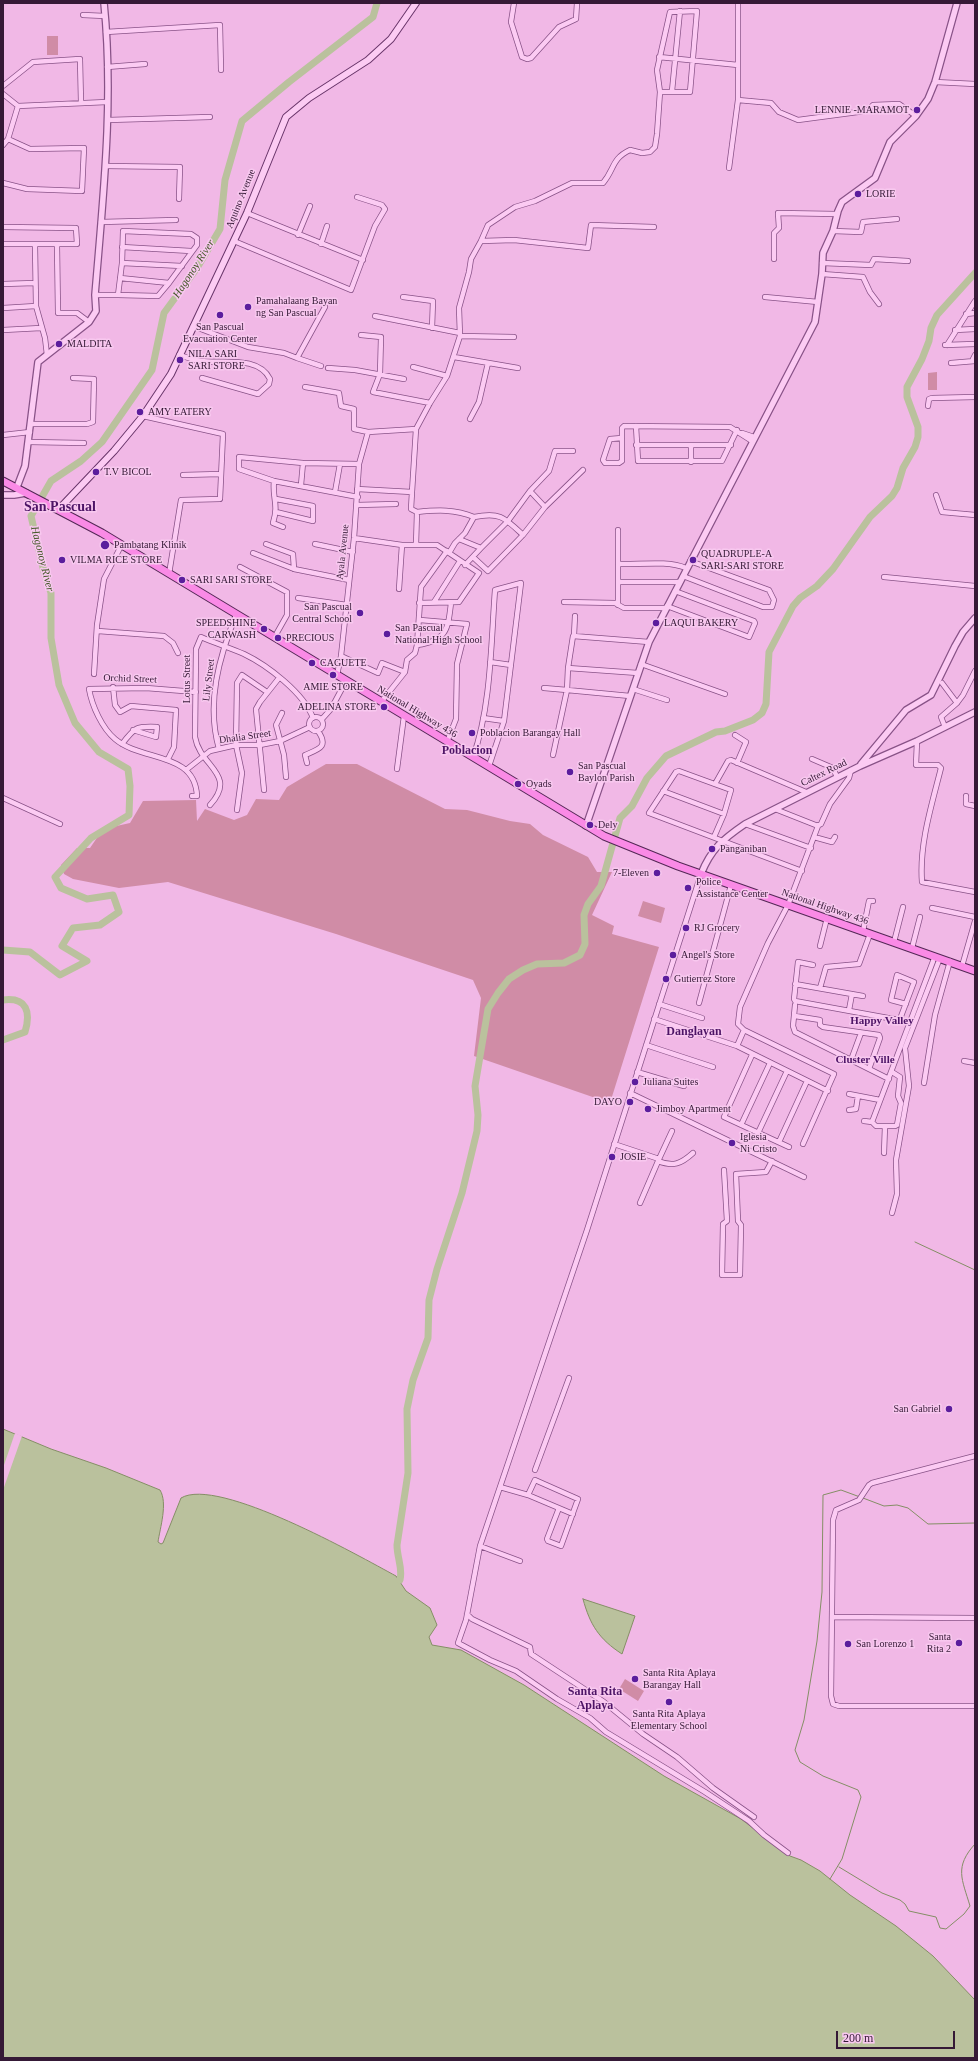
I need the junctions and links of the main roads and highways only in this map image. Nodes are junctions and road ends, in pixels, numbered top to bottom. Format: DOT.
graph roads {
  1 [pos="416,3"];
  2 [pos="3,481"];
  3 [pos="60,509"];
  4 [pos="975,971"];
  1 -- 3 [label="main road, Aquino Avenue"];
  2 -- 3 [label="main road, National Highway 436"];
  3 -- 4 [label="main road, National Highway 436"];
}
